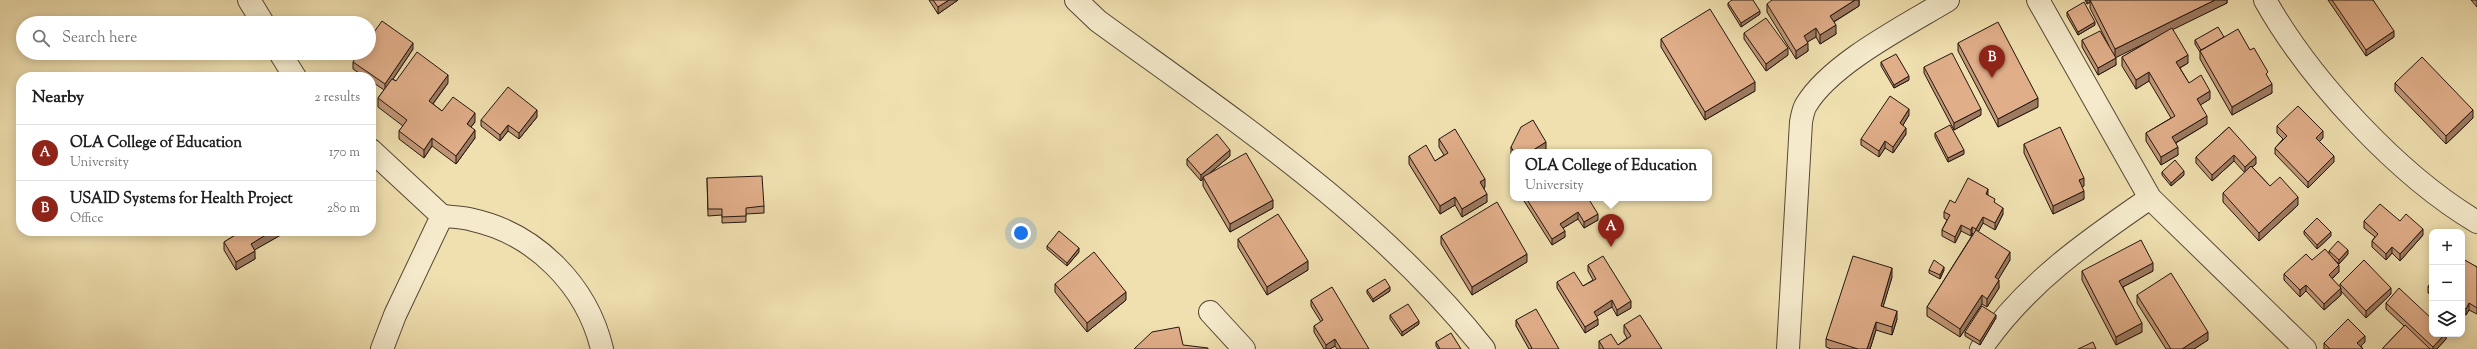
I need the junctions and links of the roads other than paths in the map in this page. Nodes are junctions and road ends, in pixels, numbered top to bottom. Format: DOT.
graph roads {
  1 [pos="249,0"];
  2 [pos="1076,0"];
  3 [pos="1948,0"];
  4 [pos="2038,0"];
  5 [pos="2266,0"];
  6 [pos="259,16"];
  7 [pos="284,60"];
  8 [pos="292,72"];
  9 [pos="376,155"];
  10 [pos="2150,198"];
  11 [pos="442,216"];
  12 [pos="2477,222"];
  13 [pos="1210,312"];
  14 [pos="1992,343"];
  15 [pos="382,349"];
  16 [pos="602,349"];
  17 [pos="1244,349"];
  18 [pos="1484,349"];
  19 [pos="1788,349"];
  20 [pos="2305,349"];
  1 -- 6 [label="street"];
  2 -- 18 [label="street"];
  3 -- 19 [label="street"];
  4 -- 10 [label="street"];
  5 -- 12 [label="street"];
  7 -- 8 [label="street"];
  9 -- 11 [label="street"];
  10 -- 14 [label="street"];
  10 -- 20 [label="street"];
  11 -- 15 [label="street"];
  11 -- 16 [label="street"];
  13 -- 17 [label="street"];
}
